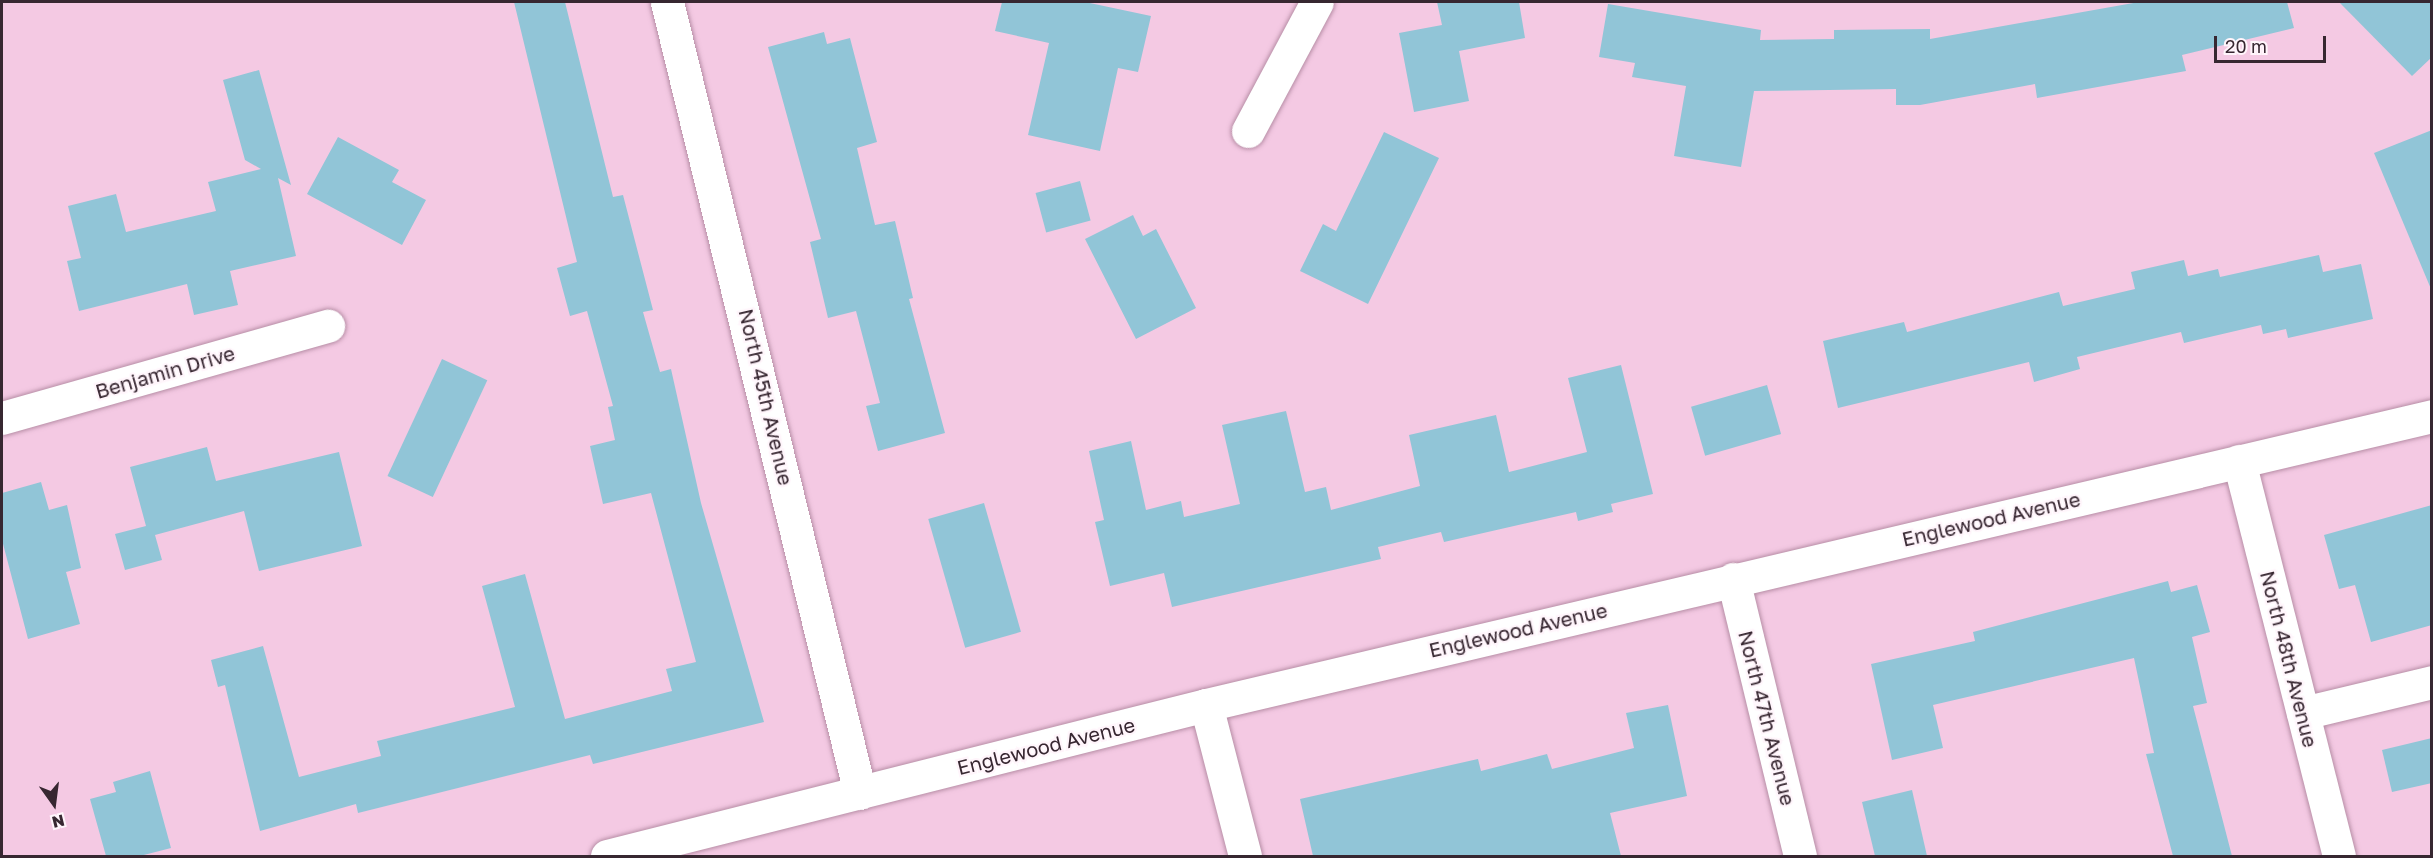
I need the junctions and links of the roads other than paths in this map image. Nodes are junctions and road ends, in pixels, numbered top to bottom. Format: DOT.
graph roads {
  1 [pos="668,2"];
  2 [pos="1317,2"];
  3 [pos="1248,131"];
  4 [pos="328,326"];
  5 [pos="2432,416"];
  6 [pos="2,418"];
  7 [pos="2239,461"];
  8 [pos="1733,579"];
  9 [pos="2432,682"];
  10 [pos="1206,705"];
  11 [pos="2303,713"];
  12 [pos="860,794"];
  13 [pos="607,856"];
  14 [pos="1245,856"];
  15 [pos="1800,856"];
  16 [pos="2339,856"];
  1 -- 12 [label="street, North 45th Avenue"];
  2 -- 3 [label="street"];
  4 -- 6 [label="street, Benjamin Drive"];
  5 -- 7 [label="street, Englewood Avenue"];
  7 -- 8 [label="street, Englewood Avenue"];
  7 -- 11 [label="street, North 48th Avenue"];
  8 -- 10 [label="street, Englewood Avenue"];
  8 -- 15 [label="street, North 47th Avenue"];
  9 -- 11 [label="street"];
  10 -- 12 [label="street, Englewood Avenue"];
  10 -- 14 [label="street"];
  11 -- 16 [label="street, North 48th Avenue"];
  12 -- 13 [label="street, Englewood Avenue"];
}
